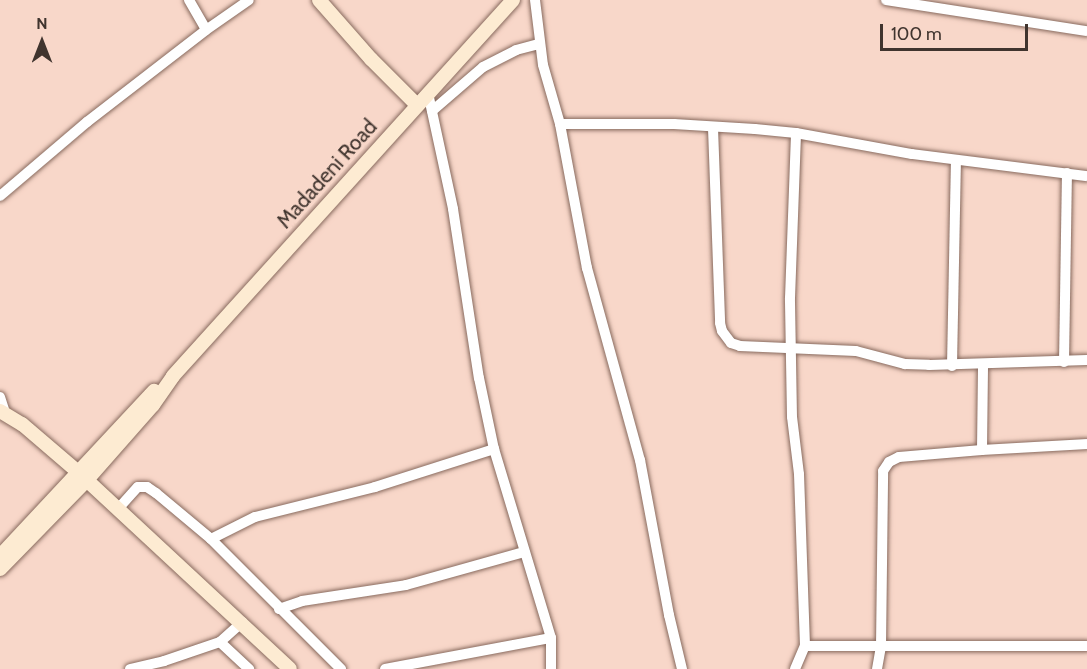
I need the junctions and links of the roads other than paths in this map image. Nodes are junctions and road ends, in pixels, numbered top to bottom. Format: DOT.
graph roads {
  1 [pos="189,0"];
  2 [pos="249,0"];
  3 [pos="319,0"];
  4 [pos="513,0"];
  5 [pos="536,0"];
  6 [pos="888,0"];
  7 [pos="206,30"];
  8 [pos="1087,31"];
  9 [pos="538,44"];
  10 [pos="428,93"];
  11 [pos="417,105"];
  12 [pos="432,111"];
  13 [pos="560,124"];
  14 [pos="713,128"];
  15 [pos="796,134"];
  16 [pos="956,160"];
  17 [pos="1067,173"];
  18 [pos="1087,176"];
  19 [pos="0,196"];
  20 [pos="791,347"];
  21 [pos="1087,360"];
  22 [pos="1064,362"];
  23 [pos="983,365"];
  24 [pos="952,366"];
  25 [pos="0,397"];
  26 [pos="3,412"];
  27 [pos="1087,444"];
  28 [pos="494,450"];
  29 [pos="982,450"];
  30 [pos="82,476"];
  31 [pos="117,510"];
  32 [pos="211,539"];
  33 [pos="524,552"];
  34 [pos="0,556"];
  35 [pos="0,569"];
  36 [pos="279,609"];
  37 [pos="242,622"];
  38 [pos="551,638"];
  39 [pos="219,642"];
  40 [pos="805,646"];
  41 [pos="881,646"];
  42 [pos="1087,646"];
  43 [pos="129,669"];
  44 [pos="249,669"];
  45 [pos="290,669"];
  46 [pos="340,669"];
  47 [pos="386,669"];
  48 [pos="551,669"];
  49 [pos="682,669"];
  50 [pos="795,669"];
  51 [pos="877,669"];
  1 -- 7 [label="street"];
  2 -- 7 [label="street"];
  3 -- 11 [label="street"];
  4 -- 10 [label="street, Madadeni Road"];
  5 -- 9 [label="street"];
  6 -- 8 [label="street"];
  7 -- 19 [label="street"];
  9 -- 12 [label="street"];
  9 -- 13 [label="street"];
  10 -- 11 [label="street, Madadeni Road"];
  10 -- 12 [label="street"];
  11 -- 30 [label="street, Madadeni Road"];
  12 -- 28 [label="street"];
  13 -- 14 [label="street"];
  13 -- 49 [label="street"];
  14 -- 15 [label="street"];
  14 -- 20 [label="street"];
  15 -- 16 [label="street"];
  15 -- 20 [label="street"];
  16 -- 17 [label="street"];
  16 -- 24 [label="street"];
  17 -- 18 [label="street"];
  17 -- 22 [label="street"];
  20 -- 24 [label="street"];
  20 -- 40 [label="street"];
  21 -- 22 [label="street"];
  22 -- 23 [label="street"];
  23 -- 24 [label="street"];
  23 -- 29 [label="street"];
  25 -- 26 [label="street"];
  26 -- 30 [label="street"];
  27 -- 29 [label="street"];
  28 -- 32 [label="street"];
  28 -- 33 [label="street"];
  29 -- 41 [label="street"];
  30 -- 31 [label="street"];
  30 -- 34 [label="street, Madadeni Road"];
  30 -- 35 [label="street, Madadeni Road"];
  31 -- 32 [label="street"];
  31 -- 37 [label="street"];
  32 -- 36 [label="street"];
  33 -- 36 [label="street"];
  33 -- 38 [label="street"];
  36 -- 46 [label="street"];
  37 -- 39 [label="street"];
  37 -- 45 [label="street"];
  38 -- 47 [label="street"];
  38 -- 48 [label="street"];
  39 -- 43 [label="street"];
  39 -- 44 [label="street"];
  40 -- 41 [label="street"];
  40 -- 50 [label="street"];
  41 -- 42 [label="street"];
  41 -- 51 [label="street"];
}
